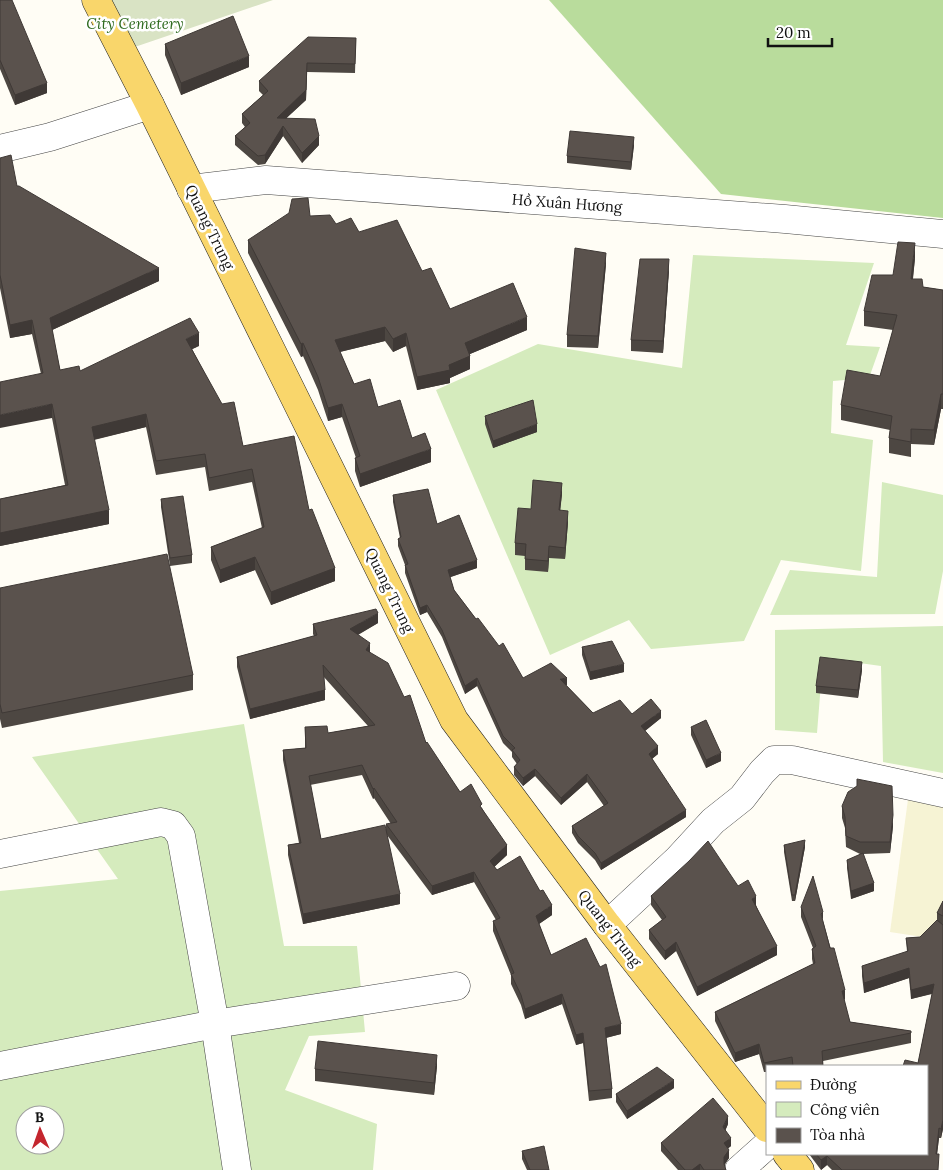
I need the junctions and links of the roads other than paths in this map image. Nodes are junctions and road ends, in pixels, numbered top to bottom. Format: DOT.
graph roads {
  1 [pos="96,0"];
  2 [pos="150,105"];
  3 [pos="0,149"];
  4 [pos="191,189"];
  5 [pos="943,234"];
  6 [pos="943,792"];
  7 [pos="0,854"];
  8 [pos="607,925"];
  9 [pos="456,986"];
  10 [pos="215,1024"];
  11 [pos="0,1066"];
  12 [pos="766,1127"];
  13 [pos="766,1146"];
  14 [pos="788,1155"];
  15 [pos="237,1170"];
  16 [pos="739,1170"];
  17 [pos="800,1170"];
  1 -- 2 [label="main road, Quang Trung"];
  2 -- 3 [label="street"];
  2 -- 4 [label="main road, Quang Trung"];
  4 -- 5 [label="street, Hồ Xuân Hương"];
  4 -- 8 [label="main road, Quang Trung"];
  6 -- 8 [label="street"];
  7 -- 10 [label="street"];
  8 -- 12 [label="main road, Quang Trung"];
  9 -- 10 [label="street"];
  10 -- 11 [label="street"];
  10 -- 15 [label="street"];
  13 -- 16 [label="street"];
  14 -- 17 [label="main road"];
}
